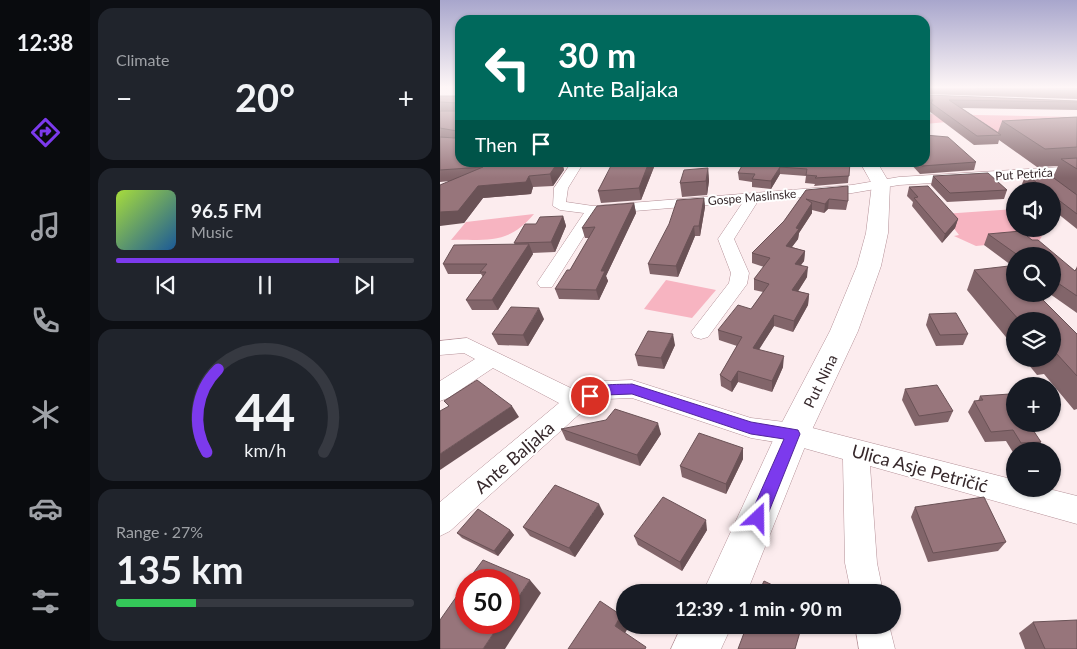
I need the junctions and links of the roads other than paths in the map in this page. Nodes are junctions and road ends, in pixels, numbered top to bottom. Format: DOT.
graph roads {
  1 [pos="575,167"];
  2 [pos="1077,170"];
  3 [pos="874,173"];
  4 [pos="753,197"];
  5 [pos="593,210"];
  6 [pos="546,284"];
  7 [pos="701,332"];
  8 [pos="440,348"];
  9 [pos="493,358"];
  10 [pos="440,392"];
  11 [pos="578,402"];
  12 [pos="793,434"];
  13 [pos="856,451"];
  14 [pos="1077,510"];
  15 [pos="440,521"];
  16 [pos="728,584"];
  17 [pos="865,584"];
  18 [pos="704,634"];
  19 [pos="874,634"];
  20 [pos="696,649"];
  21 [pos="877,649"];
  1 -- 5 [label="street, Gospe Maslinske"];
  2 -- 3 [label="street, Put Petrića"];
  3 -- 4 [label="street, Gospe Maslinske"];
  3 -- 12 [label="main road, Put Nina"];
  4 -- 5 [label="street, Gospe Maslinske"];
  4 -- 7 [label="street"];
  5 -- 6 [label="street"];
  8 -- 9 [label="street"];
  9 -- 10 [label="street"];
  9 -- 11 [label="street"];
  11 -- 12 [label="street, Ante Baljaka"];
  11 -- 15 [label="street, Ante Baljaka"];
  12 -- 13 [label="street, Ulica Asje Petričić"];
  12 -- 16 [label="main road, Put Nina"];
  13 -- 14 [label="street, Ulica Asje Petričić"];
  13 -- 17 [label="street"];
  18 -- 20 [label="main road"];
  19 -- 21 [label="street"];
}
